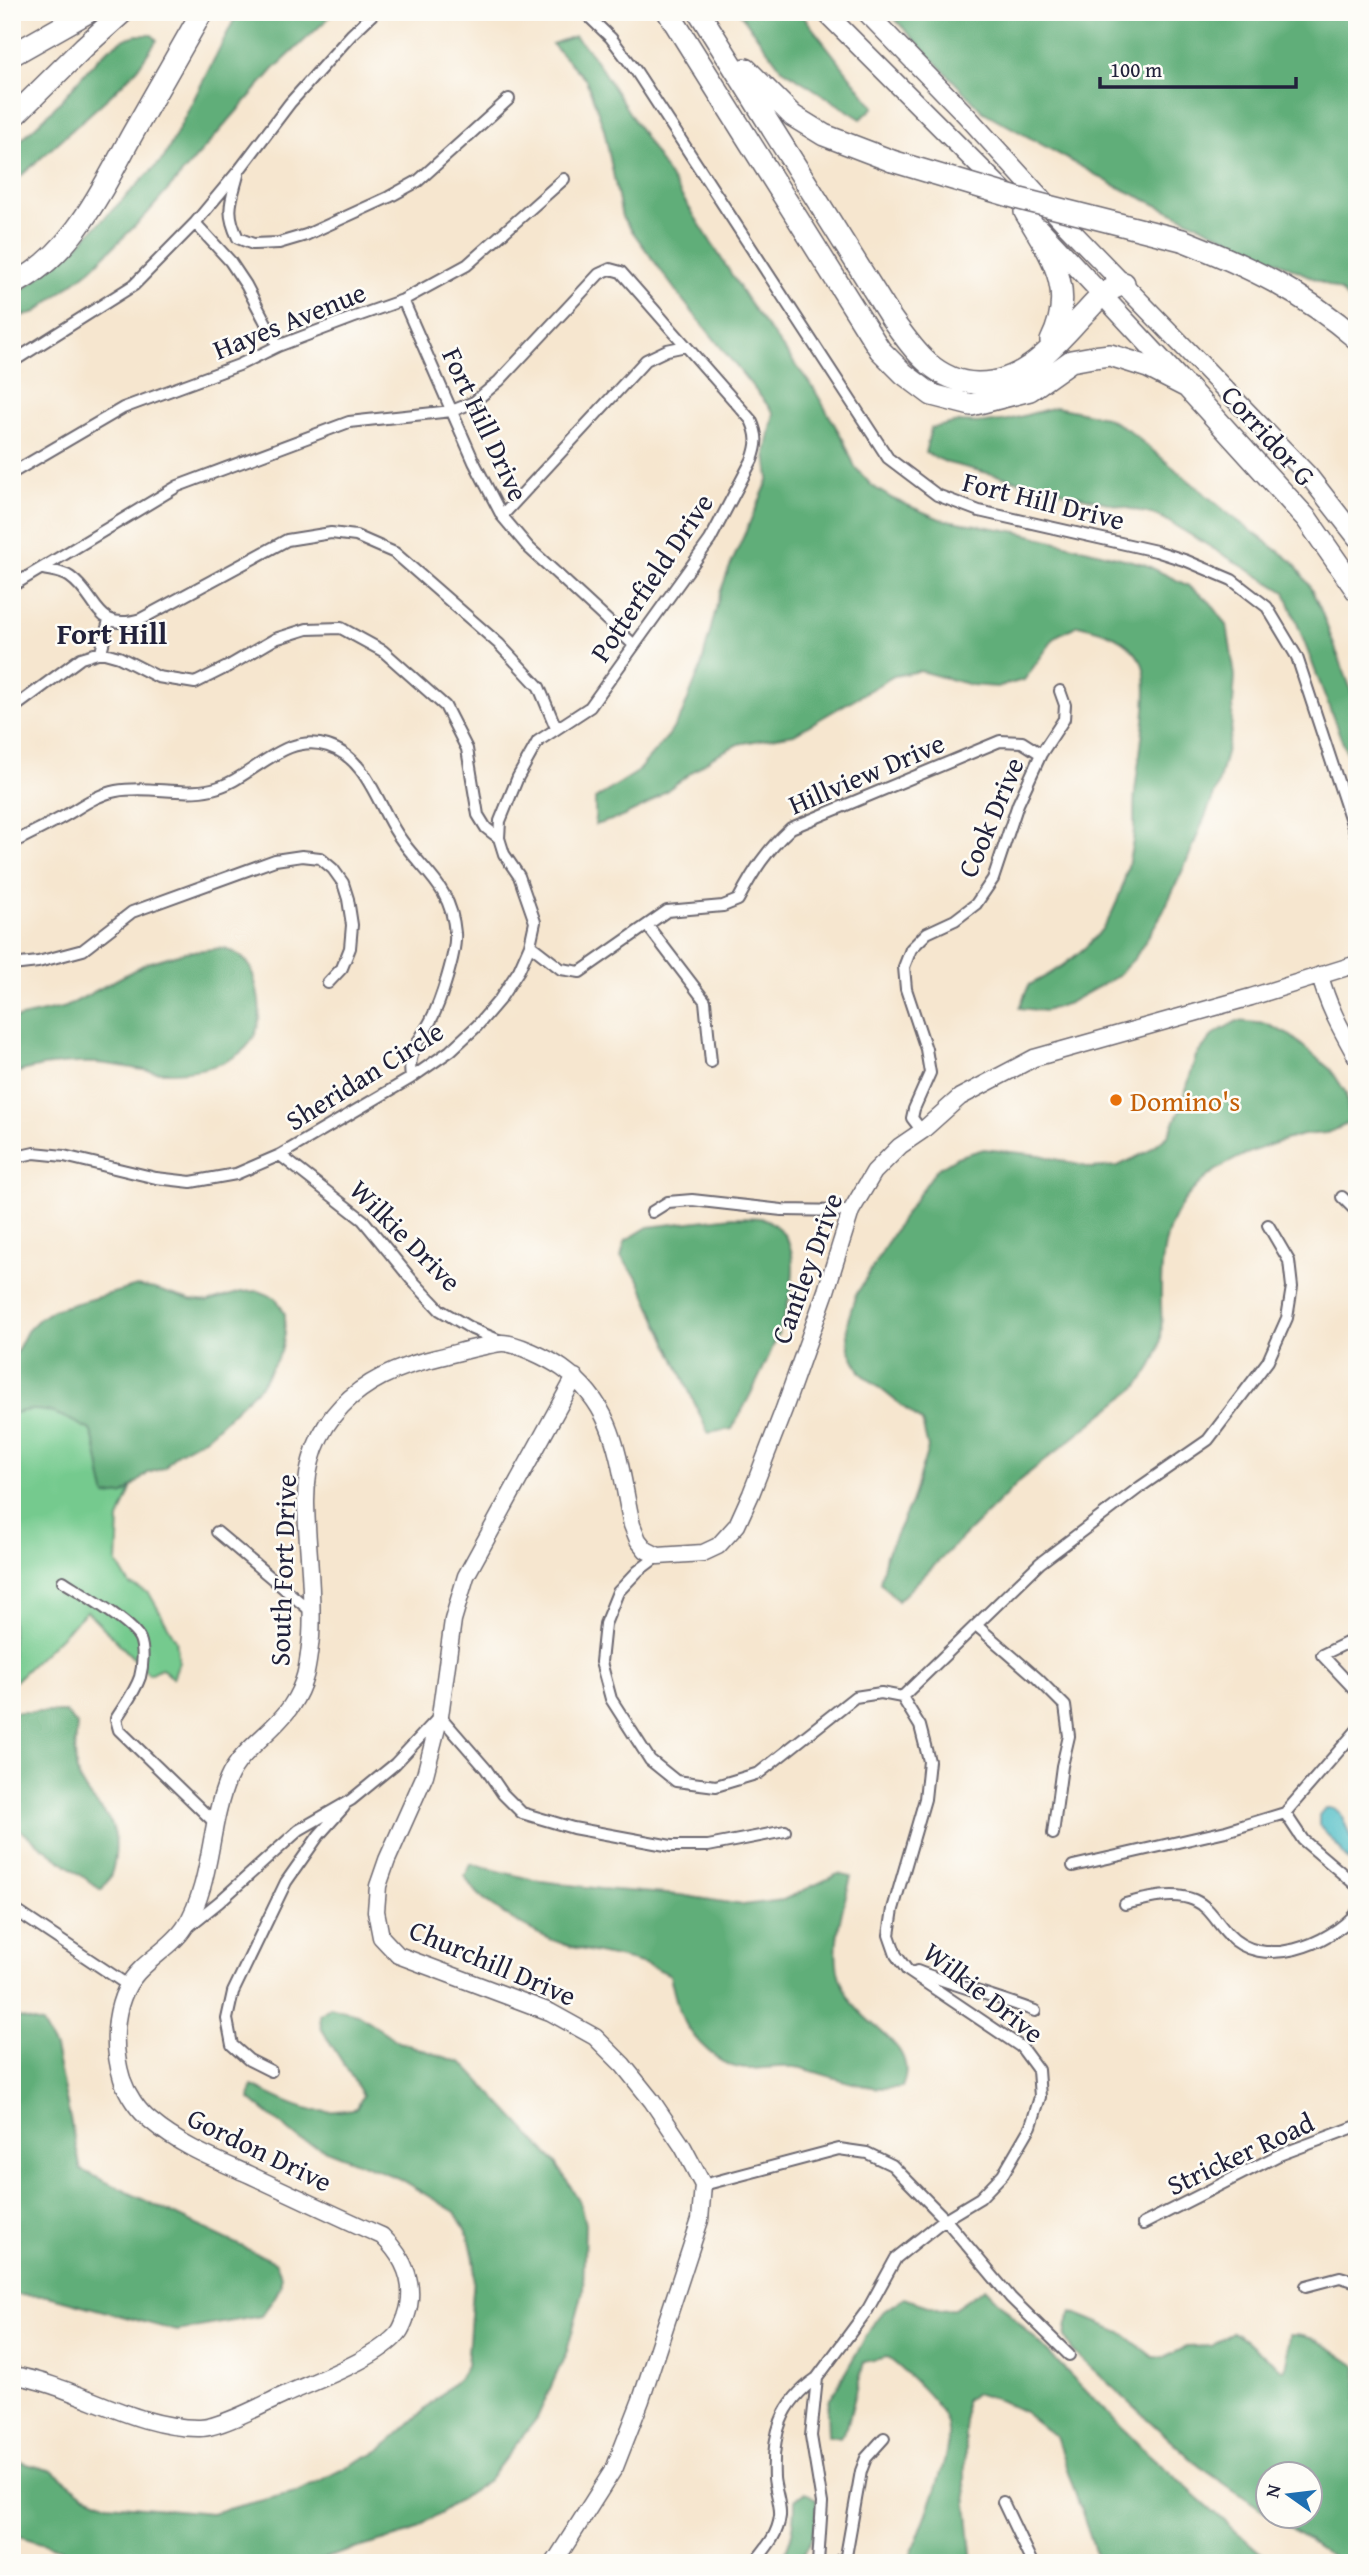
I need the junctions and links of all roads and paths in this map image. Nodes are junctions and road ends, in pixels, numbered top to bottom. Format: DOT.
graph roads {
  1 [pos="89,12"];
  2 [pos="123,12"];
  3 [pos="202,12"];
  4 [pos="375,12"];
  5 [pos="584,12"];
  6 [pos="668,12"];
  7 [pos="699,12"];
  8 [pos="825,12"];
  9 [pos="866,12"];
  10 [pos="722,45"];
  11 [pos="12,55"];
  12 [pos="509,99"];
  13 [pos="12,118"];
  14 [pos="240,169"];
  15 [pos="564,178"];
  16 [pos="1025,212"];
  17 [pos="195,223"];
  18 [pos="238,238"];
  19 [pos="230,261"];
  20 [pos="1124,284"];
  21 [pos="12,285"];
  22 [pos="1107,299"];
  23 [pos="403,300"];
  24 [pos="1357,339"];
  25 [pos="278,346"];
  26 [pos="686,346"];
  27 [pos="1046,352"];
  28 [pos="12,362"];
  29 [pos="1187,387"];
  30 [pos="995,401"];
  31 [pos="452,411"];
  32 [pos="12,473"];
  33 [pos="502,516"];
  34 [pos="1357,538"];
  35 [pos="43,569"];
  36 [pos="12,586"];
  37 [pos="1357,591"];
  38 [pos="109,620"];
  39 [pos="634,645"];
  40 [pos="102,652"];
  41 [pos="1059,691"];
  42 [pos="12,709"];
  43 [pos="556,728"];
  44 [pos="1041,754"];
  45 [pos="499,838"];
  46 [pos="1357,839"];
  47 [pos="12,843"];
  48 [pos="647,925"];
  49 [pos="530,945"];
  50 [pos="1357,964"];
  51 [pos="12,965"];
  52 [pos="1320,975"];
  53 [pos="328,983"];
  54 [pos="1357,1058"];
  55 [pos="712,1062"];
  56 [pos="411,1078"];
  57 [pos="922,1131"];
  58 [pos="280,1155"];
  59 [pos="12,1158"];
  60 [pos="1342,1196"];
  61 [pos="851,1211"];
  62 [pos="652,1212"];
  63 [pos="1357,1212"];
  64 [pos="1268,1225"];
  65 [pos="505,1342"];
  66 [pos="575,1377"];
  67 [pos="217,1531"];
  68 [pos="659,1556"];
  69 [pos="63,1581"];
  70 [pos="312,1612"];
  71 [pos="977,1626"];
  72 [pos="1357,1638"];
  73 [pos="1357,1692"];
  74 [pos="902,1697"];
  75 [pos="439,1716"];
  76 [pos="1357,1730"];
  77 [pos="351,1800"];
  78 [pos="1284,1813"];
  79 [pos="216,1824"];
  80 [pos="785,1831"];
  81 [pos="1053,1834"];
  82 [pos="1073,1866"];
  83 [pos="1357,1886"];
  84 [pos="1125,1904"];
  85 [pos="12,1908"];
  86 [pos="1357,1912"];
  87 [pos="184,1930"];
  88 [pos="905,1966"];
  89 [pos="129,1986"];
  90 [pos="1035,2011"];
  91 [pos="271,2071"];
  92 [pos="1357,2126"];
  93 [pos="703,2185"];
  94 [pos="946,2219"];
  95 [pos="1143,2224"];
  96 [pos="1357,2282"];
  97 [pos="1306,2286"];
  98 [pos="1069,2355"];
  99 [pos="12,2375"];
  100 [pos="817,2378"];
  101 [pos="884,2438"];
  102 [pos="1003,2502"];
  103 [pos="554,2563"];
  104 [pos="754,2563"];
  105 [pos="818,2563"];
  106 [pos="837,2563"];
  107 [pos="1032,2563"];
  1 -- 11 [label="highway"];
  2 -- 13 [label="highway"];
  3 -- 21 [label="highway"];
  4 -- 14 [label="street"];
  5 -- 46 [label="street, Fort Hill Drive"];
  6 -- 30 [label="highway"];
  7 -- 10 [label="highway"];
  8 -- 16 [label="main road"];
  9 -- 20 [label="main road"];
  10 -- 24 [label="highway, bridge"];
  10 -- 27 [label="highway"];
  12 -- 18 [label="street"];
  14 -- 17 [label="street"];
  14 -- 18 [label="street"];
  15 -- 23 [label="street, Hayes Avenue"];
  16 -- 22 [label="main road"];
  16 -- 27 [label="highway"];
  17 -- 19 [label="street"];
  17 -- 28 [label="street"];
  18 -- 19 [label="street"];
  19 -- 25 [label="street"];
  20 -- 22 [label="highway"];
  20 -- 34 [label="main road"];
  22 -- 27 [label="highway"];
  22 -- 29 [label="main road"];
  22 -- 30 [label="highway"];
  23 -- 25 [label="street, Hayes Avenue"];
  23 -- 31 [label="street, Fort Hill Drive"];
  25 -- 32 [label="street, Hayes Avenue"];
  26 -- 31 [label="street, Potterfield Drive"];
  26 -- 33 [label="street"];
  26 -- 39 [label="street, Potterfield Drive"];
  29 -- 30 [label="highway, Corridor G"];
  29 -- 37 [label="highway, Corridor G"];
  31 -- 33 [label="street, Fort Hill Drive"];
  31 -- 35 [label="street"];
  33 -- 39 [label="street, Fort Hill Drive"];
  35 -- 36 [label="street"];
  35 -- 38 [label="street"];
  38 -- 40 [label="street"];
  38 -- 43 [label="street"];
  39 -- 43 [label="street, Potterfield Drive"];
  40 -- 42 [label="street"];
  40 -- 45 [label="street, Sheridan Circle"];
  41 -- 44 [label="street, Cook Drive"];
  43 -- 45 [label="street, Potterfield Drive"];
  44 -- 48 [label="street, Hillview Drive"];
  44 -- 57 [label="street, Cook Drive"];
  45 -- 49 [label="street, Sheridan Circle"];
  47 -- 56 [label="street"];
  48 -- 49 [label="street"];
  48 -- 55 [label="street"];
  49 -- 56 [label="street, Sheridan Circle"];
  50 -- 52 [label="street, Cantley Drive"];
  51 -- 53 [label="street"];
  52 -- 54 [label="street"];
  52 -- 57 [label="street, Cantley Drive"];
  56 -- 58 [label="street, Sheridan Circle"];
  57 -- 61 [label="street, Cantley Drive"];
  58 -- 59 [label="street, Sheridan Circle"];
  58 -- 65 [label="street, Wilkie Drive"];
  60 -- 63 [label="street"];
  61 -- 62 [label="street"];
  61 -- 68 [label="street, Cantley Drive"];
  64 -- 71 [label="street"];
  65 -- 66 [label="street, Wilkie Drive"];
  65 -- 70 [label="street, South Fort Drive"];
  66 -- 68 [label="street, Wilkie Drive"];
  66 -- 75 [label="street, Churchill Drive"];
  67 -- 70 [label="street"];
  68 -- 74 [label="street"];
  69 -- 79 [label="street"];
  70 -- 79 [label="street, South Fort Drive"];
  71 -- 74 [label="street"];
  71 -- 81 [label="street"];
  72 -- 73 [label="street"];
  74 -- 88 [label="street, Wilkie Drive"];
  75 -- 77 [label="street, Gordon Drive"];
  75 -- 80 [label="street"];
  75 -- 93 [label="street, Churchill Drive"];
  76 -- 78 [label="street"];
  77 -- 87 [label="street, Gordon Drive"];
  77 -- 91 [label="street"];
  78 -- 82 [label="street"];
  78 -- 83 [label="street"];
  79 -- 87 [label="street, South Fort Drive"];
  84 -- 86 [label="street"];
  85 -- 89 [label="street"];
  87 -- 89 [label="street, Gordon Drive"];
  88 -- 90 [label="street"];
  88 -- 94 [label="street, Wilkie Drive"];
  89 -- 99 [label="street, Gordon Drive"];
  92 -- 95 [label="street, Stricker Road"];
  93 -- 94 [label="street"];
  93 -- 103 [label="street"];
  94 -- 98 [label="street"];
  94 -- 100 [label="street, Wilkie Drive"];
  96 -- 97 [label="street"];
  100 -- 104 [label="street, Wilkie Drive"];
  100 -- 105 [label="street"];
  101 -- 106 [label="street"];
  102 -- 107 [label="street"];
}
